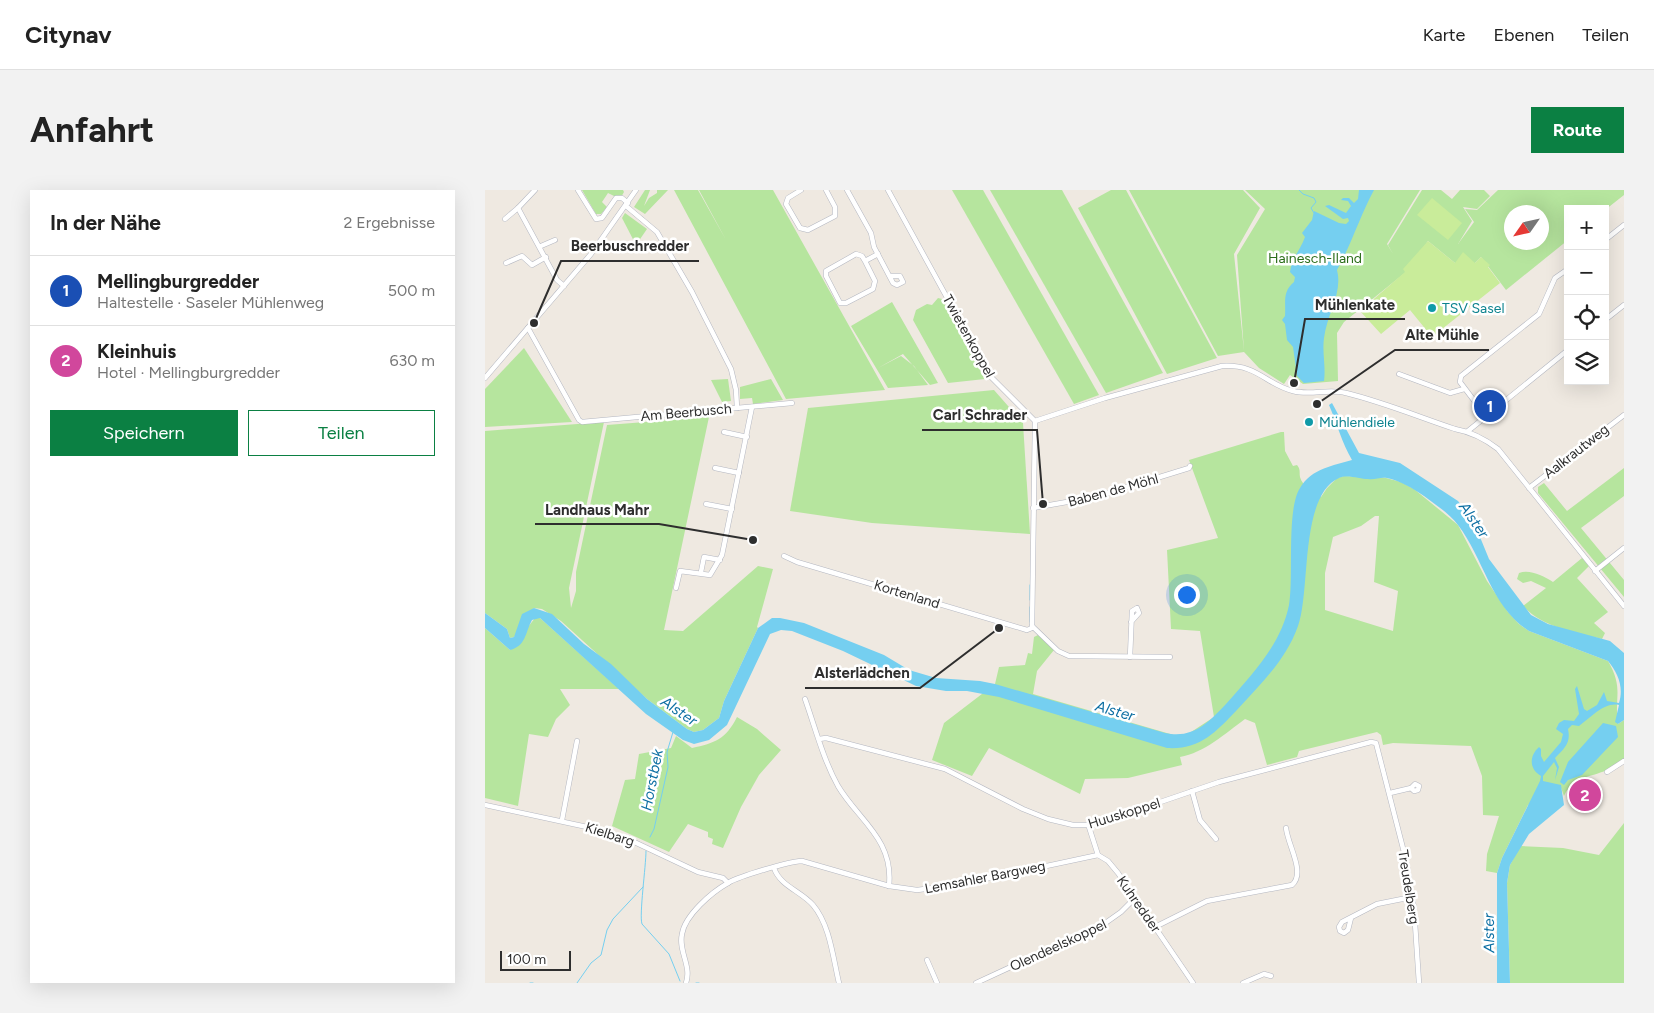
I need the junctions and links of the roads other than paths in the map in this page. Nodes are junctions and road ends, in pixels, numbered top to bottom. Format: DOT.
graph roads {
  1 [pos="535,190"];
  2 [pos="577,190"];
  3 [pos="636,190"];
  4 [pos="801,190"];
  5 [pos="826,190"];
  6 [pos="847,190"];
  7 [pos="888,190"];
  8 [pos="627,205"];
  9 [pos="519,208"];
  10 [pos="505,219"];
  11 [pos="1624,225"];
  12 [pos="1609,237"];
  13 [pos="555,240"];
  14 [pos="541,246"];
  15 [pos="877,254"];
  16 [pos="546,257"];
  17 [pos="865,261"];
  18 [pos="506,263"];
  19 [pos="1564,272"];
  20 [pos="890,276"];
  21 [pos="564,286"];
  22 [pos="1624,305"];
  23 [pos="1609,317"];
  24 [pos="528,328"];
  25 [pos="1564,353"];
  26 [pos="1399,374"];
  27 [pos="485,378"];
  28 [pos="1464,389"];
  29 [pos="791,402"];
  30 [pos="752,407"];
  31 [pos="737,408"];
  32 [pos="1485,415"];
  33 [pos="1624,415"];
  34 [pos="1035,421"];
  35 [pos="1468,431"];
  36 [pos="724,432"];
  37 [pos="747,437"];
  38 [pos="1190,466"];
  39 [pos="715,468"];
  40 [pos="739,473"];
  41 [pos="1529,488"];
  42 [pos="706,504"];
  43 [pos="1033,508"];
  44 [pos="732,509"];
  45 [pos="1624,548"];
  46 [pos="784,556"];
  47 [pos="720,560"];
  48 [pos="1595,571"];
  49 [pos="701,572"];
  50 [pos="676,588"];
  51 [pos="1624,606"];
  52 [pos="1131,622"];
  53 [pos="1032,628"];
  54 [pos="1130,657"];
  55 [pos="1169,657"];
  56 [pos="805,699"];
  57 [pos="819,739"];
  58 [pos="577,742"];
  59 [pos="1376,743"];
  60 [pos="1624,761"];
  61 [pos="1607,772"];
  62 [pos="1411,788"];
  63 [pos="1192,791"];
  64 [pos="1390,793"];
  65 [pos="485,805"];
  66 [pos="562,820"];
  67 [pos="1089,826"];
  68 [pos="1286,828"];
  69 [pos="1216,839"];
  70 [pos="1098,855"];
  71 [pos="774,868"];
  72 [pos="728,883"];
  73 [pos="889,886"];
  74 [pos="1412,897"];
  75 [pos="1135,898"];
  76 [pos="1351,918"];
  77 [pos="1155,928"];
  78 [pos="927,960"];
  79 [pos="1271,976"];
  80 [pos="686,983"];
  81 [pos="839,983"];
  82 [pos="937,983"];
  83 [pos="975,983"];
  84 [pos="1193,983"];
  85 [pos="1243,983"];
  86 [pos="1419,983"];
  1 -- 9 [label="street"];
  2 -- 8 [label="street"];
  3 -- 8 [label="street"];
  4 -- 5 [label="street"];
  6 -- 15 [label="street"];
  7 -- 34 [label="street, Twietenkoppel"];
  8 -- 21 [label="street"];
  8 -- 31 [label="street"];
  9 -- 10 [label="street"];
  9 -- 14 [label="street"];
  11 -- 12 [label="street"];
  13 -- 14 [label="street"];
  14 -- 16 [label="street"];
  15 -- 17 [label="street"];
  15 -- 20 [label="street"];
  16 -- 18 [label="street"];
  16 -- 21 [label="street"];
  17 -- 17 [label="street"];
  19 -- 28 [label="street"];
  21 -- 24 [label="street"];
  22 -- 23 [label="street"];
  24 -- 27 [label="street"];
  24 -- 31 [label="street, Am Beerbusch"];
  25 -- 32 [label="street"];
  26 -- 28 [label="street"];
  28 -- 32 [label="street"];
  29 -- 30 [label="street, Am Beerbusch"];
  30 -- 31 [label="street, Am Beerbusch"];
  30 -- 37 [label="street"];
  32 -- 35 [label="street"];
  33 -- 41 [label="street, Aalkrautweg"];
  34 -- 35 [label="street"];
  34 -- 43 [label="street"];
  35 -- 41 [label="street"];
  36 -- 37 [label="street"];
  37 -- 40 [label="street"];
  38 -- 43 [label="street, Baben de Möhl"];
  39 -- 40 [label="street"];
  40 -- 44 [label="street"];
  41 -- 48 [label="street"];
  42 -- 44 [label="street"];
  43 -- 53 [label="street"];
  44 -- 47 [label="street"];
  45 -- 48 [label="street"];
  46 -- 53 [label="street, Kortenland"];
  47 -- 49 [label="street"];
  47 -- 49 [label="street"];
  48 -- 51 [label="street"];
  49 -- 50 [label="street"];
  52 -- 54 [label="street"];
  53 -- 54 [label="street"];
  54 -- 55 [label="street"];
  56 -- 57 [label="street"];
  57 -- 67 [label="street, Huuskoppel"];
  57 -- 73 [label="street"];
  58 -- 66 [label="street"];
  59 -- 63 [label="street, Huuskoppel"];
  59 -- 64 [label="street, Treudelberg"];
  60 -- 61 [label="street"];
  62 -- 64 [label="street"];
  63 -- 67 [label="street, Huuskoppel"];
  63 -- 69 [label="street"];
  64 -- 74 [label="street, Treudelberg"];
  65 -- 66 [label="street, Kielbarg"];
  66 -- 72 [label="street, Kielbarg"];
  67 -- 70 [label="street, Kuhredder"];
  68 -- 77 [label="street"];
  70 -- 73 [label="street, Lemsahler Bargweg"];
  70 -- 75 [label="street, Kuhredder"];
  71 -- 72 [label="street, Lemsahler Bargweg"];
  71 -- 73 [label="street, Lemsahler Bargweg"];
  71 -- 81 [label="street"];
  72 -- 80 [label="street"];
  74 -- 76 [label="street"];
  74 -- 86 [label="street, Treudelberg"];
  75 -- 77 [label="street, Kuhredder"];
  75 -- 83 [label="street, Olendeelskoppel"];
  77 -- 84 [label="street, Kuhredder"];
  78 -- 82 [label="street"];
  79 -- 85 [label="street"];
}
